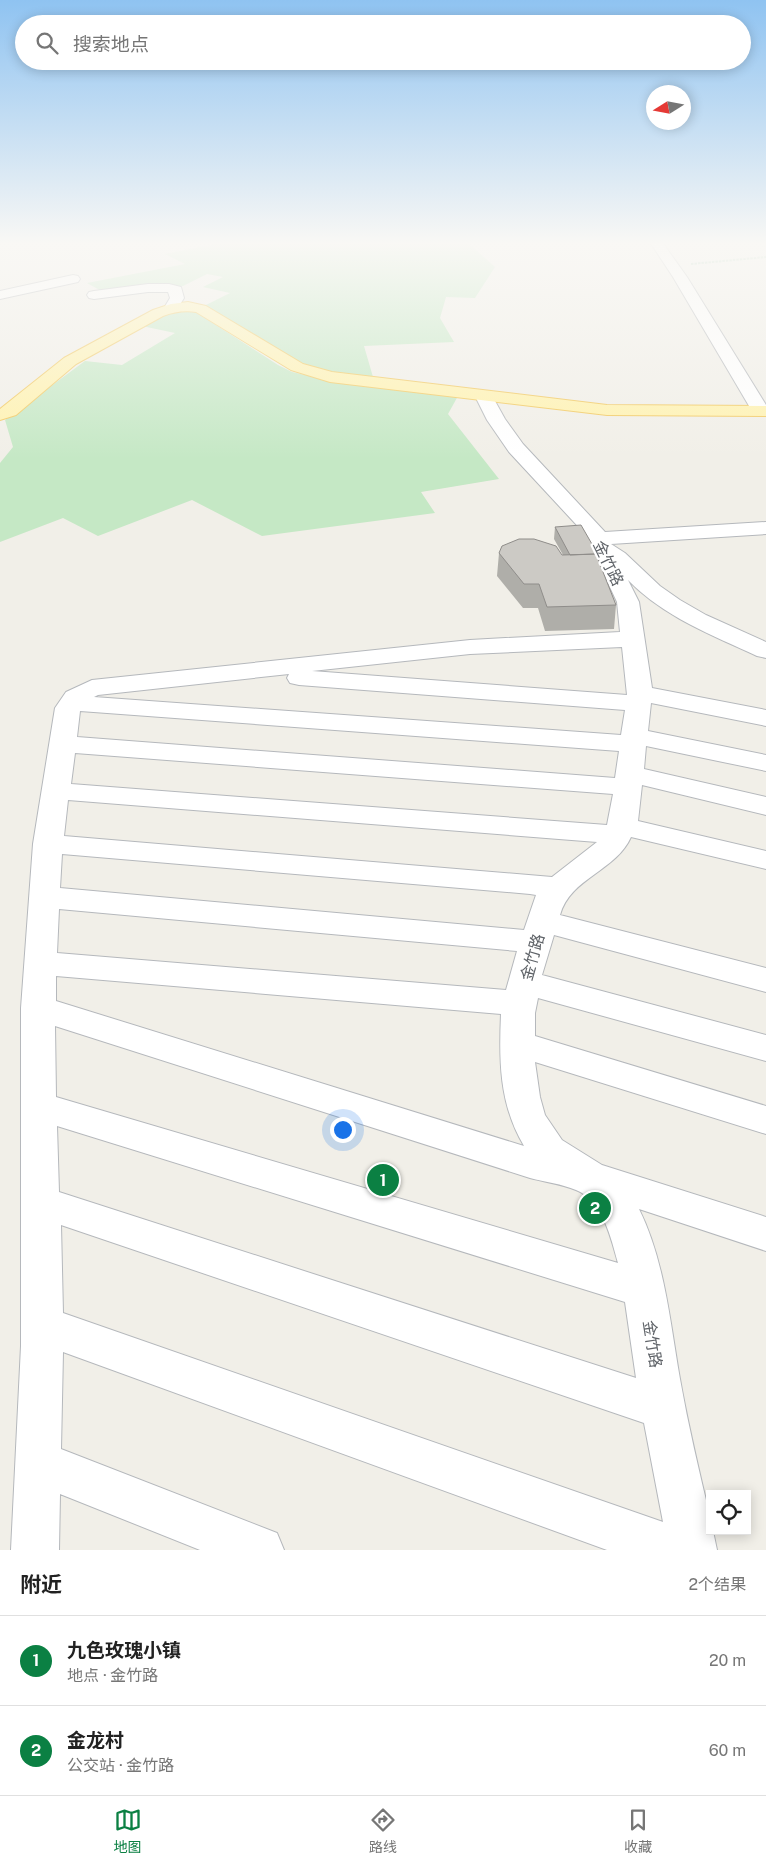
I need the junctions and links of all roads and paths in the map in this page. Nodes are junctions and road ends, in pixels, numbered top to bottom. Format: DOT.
graph roads {
  1 [pos="154,314"];
  2 [pos="210,314"];
  3 [pos="703,314"];
  4 [pos="484,396"];
  5 [pos="763,411"];
  6 [pos="0,416"];
  7 [pos="766,528"];
  8 [pos="599,541"];
  9 [pos="633,639"];
  10 [pos="766,651"];
  11 [pos="248,671"];
  12 [pos="639,698"];
  13 [pos="70,702"];
  14 [pos="766,718"];
  15 [pos="634,740"];
  16 [pos="62,744"];
  17 [pos="766,764"];
  18 [pos="629,781"];
  19 [pos="54,791"];
  20 [pos="766,806"];
  21 [pos="619,831"];
  22 [pos="48,844"];
  23 [pos="766,860"];
  24 [pos="558,888"];
  25 [pos="44,897"];
  26 [pos="539,932"];
  27 [pos="40,963"];
  28 [pos="766,980"];
  29 [pos="522,993"];
  30 [pos="38,1008"];
  31 [pos="517,1044"];
  32 [pos="766,1048"];
  33 [pos="38,1106"];
  34 [pos="766,1120"];
  35 [pos="590,1177"];
  36 [pos="40,1202"];
  37 [pos="766,1234"];
  38 [pos="643,1289"];
  39 [pos="42,1325"];
  40 [pos="663,1408"];
  41 [pos="39,1463"];
  42 [pos="35,1550"];
  43 [pos="260,1550"];
  44 [pos="673,1550"];
  45 [pos="693,1550"];
  1 -- 6 [label="main road"];
  2 -- 4 [label="main road"];
  3 -- 5 [label="street"];
  4 -- 5 [label="main road"];
  4 -- 8 [label="street, 金竹路"];
  7 -- 8 [label="street"];
  8 -- 9 [label="street, 金竹路"];
  8 -- 10 [label="street"];
  9 -- 11 [label="street"];
  9 -- 12 [label="street, 金竹路"];
  11 -- 12 [label="street"];
  11 -- 13 [label="street"];
  12 -- 14 [label="street"];
  12 -- 15 [label="street, 金竹路"];
  13 -- 15 [label="street"];
  13 -- 16 [label="street"];
  15 -- 17 [label="street"];
  15 -- 18 [label="street, 金竹路"];
  16 -- 18 [label="street"];
  16 -- 19 [label="street"];
  18 -- 20 [label="street"];
  18 -- 21 [label="street, 金竹路"];
  19 -- 21 [label="street"];
  19 -- 22 [label="street"];
  21 -- 23 [label="street"];
  21 -- 24 [label="street, 金竹路"];
  22 -- 24 [label="street"];
  22 -- 25 [label="street"];
  24 -- 26 [label="street, 金竹路"];
  25 -- 26 [label="street"];
  25 -- 27 [label="street"];
  26 -- 28 [label="street"];
  26 -- 29 [label="street, 金竹路"];
  27 -- 29 [label="street"];
  27 -- 30 [label="street"];
  29 -- 31 [label="street, 金竹路"];
  29 -- 32 [label="street"];
  30 -- 33 [label="street"];
  30 -- 35 [label="street"];
  31 -- 34 [label="street"];
  31 -- 35 [label="street, 金竹路"];
  33 -- 36 [label="street"];
  33 -- 38 [label="street"];
  35 -- 37 [label="street"];
  35 -- 38 [label="street, 金竹路"];
  36 -- 39 [label="street"];
  36 -- 40 [label="street"];
  38 -- 40 [label="street, 金竹路"];
  39 -- 41 [label="street"];
  39 -- 44 [label="street"];
  40 -- 45 [label="street, 金竹路"];
  41 -- 42 [label="street"];
  41 -- 43 [label="street"];
}
